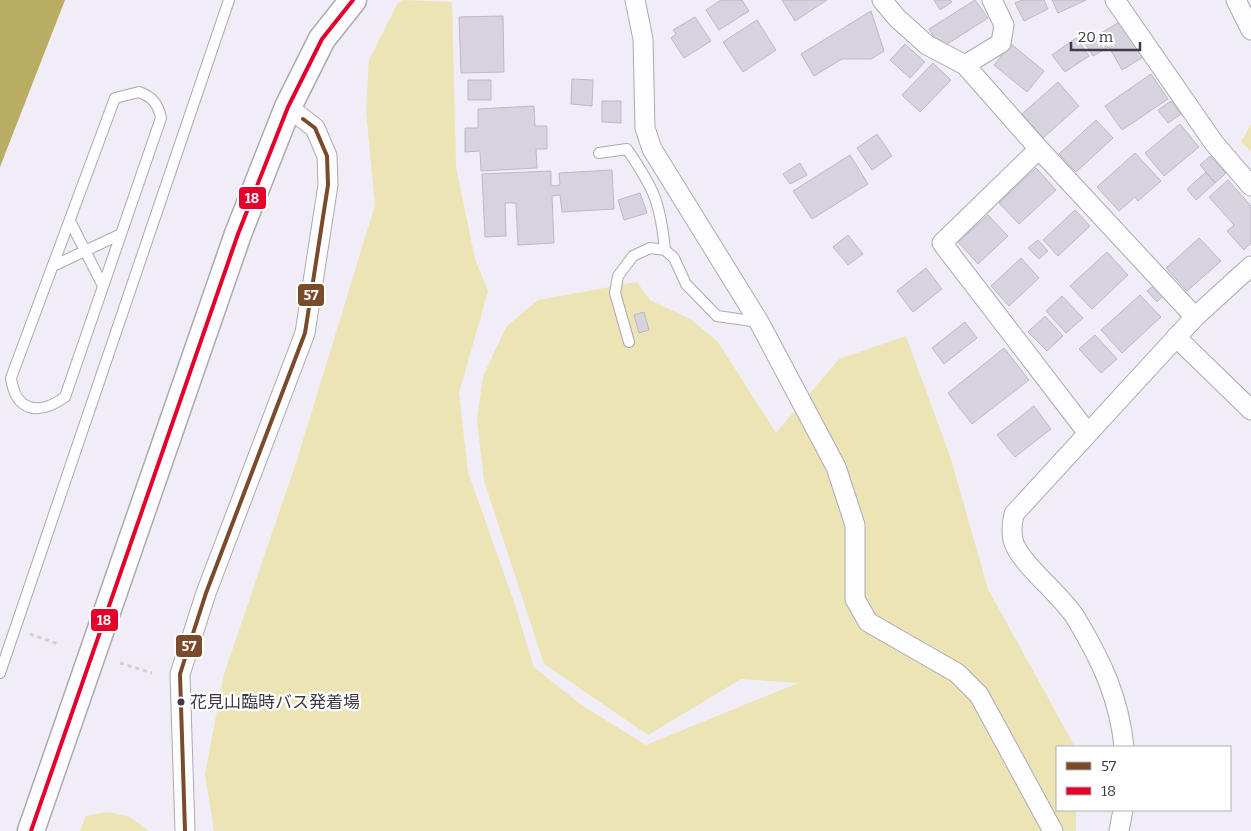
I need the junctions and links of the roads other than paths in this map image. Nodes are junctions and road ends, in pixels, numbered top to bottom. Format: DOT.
graph roads {
  1 [pos="229,0"];
  2 [pos="353,0"];
  3 [pos="635,0"];
  4 [pos="882,0"];
  5 [pos="992,0"];
  6 [pos="1115,0"];
  7 [pos="1236,0"];
  8 [pos="1251,30"];
  9 [pos="966,65"];
  10 [pos="288,108"];
  11 [pos="1039,149"];
  12 [pos="599,153"];
  13 [pos="1251,186"];
  14 [pos="70,221"];
  15 [pos="121,234"];
  16 [pos="665,250"];
  17 [pos="85,251"];
  18 [pos="53,266"];
  19 [pos="1251,266"];
  20 [pos="103,286"];
  21 [pos="1195,317"];
  22 [pos="759,322"];
  23 [pos="1176,337"];
  24 [pos="629,342"];
  25 [pos="1251,410"];
  26 [pos="1087,432"];
  27 [pos="0,673"];
  28 [pos="1124,746"];
  29 [pos="1123,811"];
  30 [pos="31,831"];
  31 [pos="185,831"];
  32 [pos="1052,831"];
  33 [pos="1119,831"];
  1 -- 27 [label="lane"];
  2 -- 10 [label="main road"];
  3 -- 22 [label="street"];
  4 -- 9 [label="street"];
  5 -- 9 [label="street"];
  6 -- 13 [label="street"];
  7 -- 8 [label="street"];
  9 -- 11 [label="street"];
  10 -- 30 [label="main road"];
  10 -- 31 [label="street"];
  11 -- 21 [label="street"];
  11 -- 26 [label="street"];
  12 -- 16 [label="lane"];
  14 -- 15 [label="lane"];
  14 -- 17 [label="lane"];
  14 -- 18 [label="lane"];
  15 -- 17 [label="lane"];
  15 -- 20 [label="lane"];
  16 -- 22 [label="lane"];
  16 -- 24 [label="lane"];
  17 -- 18 [label="lane"];
  17 -- 20 [label="lane"];
  18 -- 20 [label="lane"];
  19 -- 21 [label="street"];
  21 -- 23 [label="street"];
  22 -- 32 [label="street"];
  23 -- 25 [label="street"];
  23 -- 26 [label="street"];
  26 -- 28 [label="street"];
  29 -- 33 [label="street"];
}
